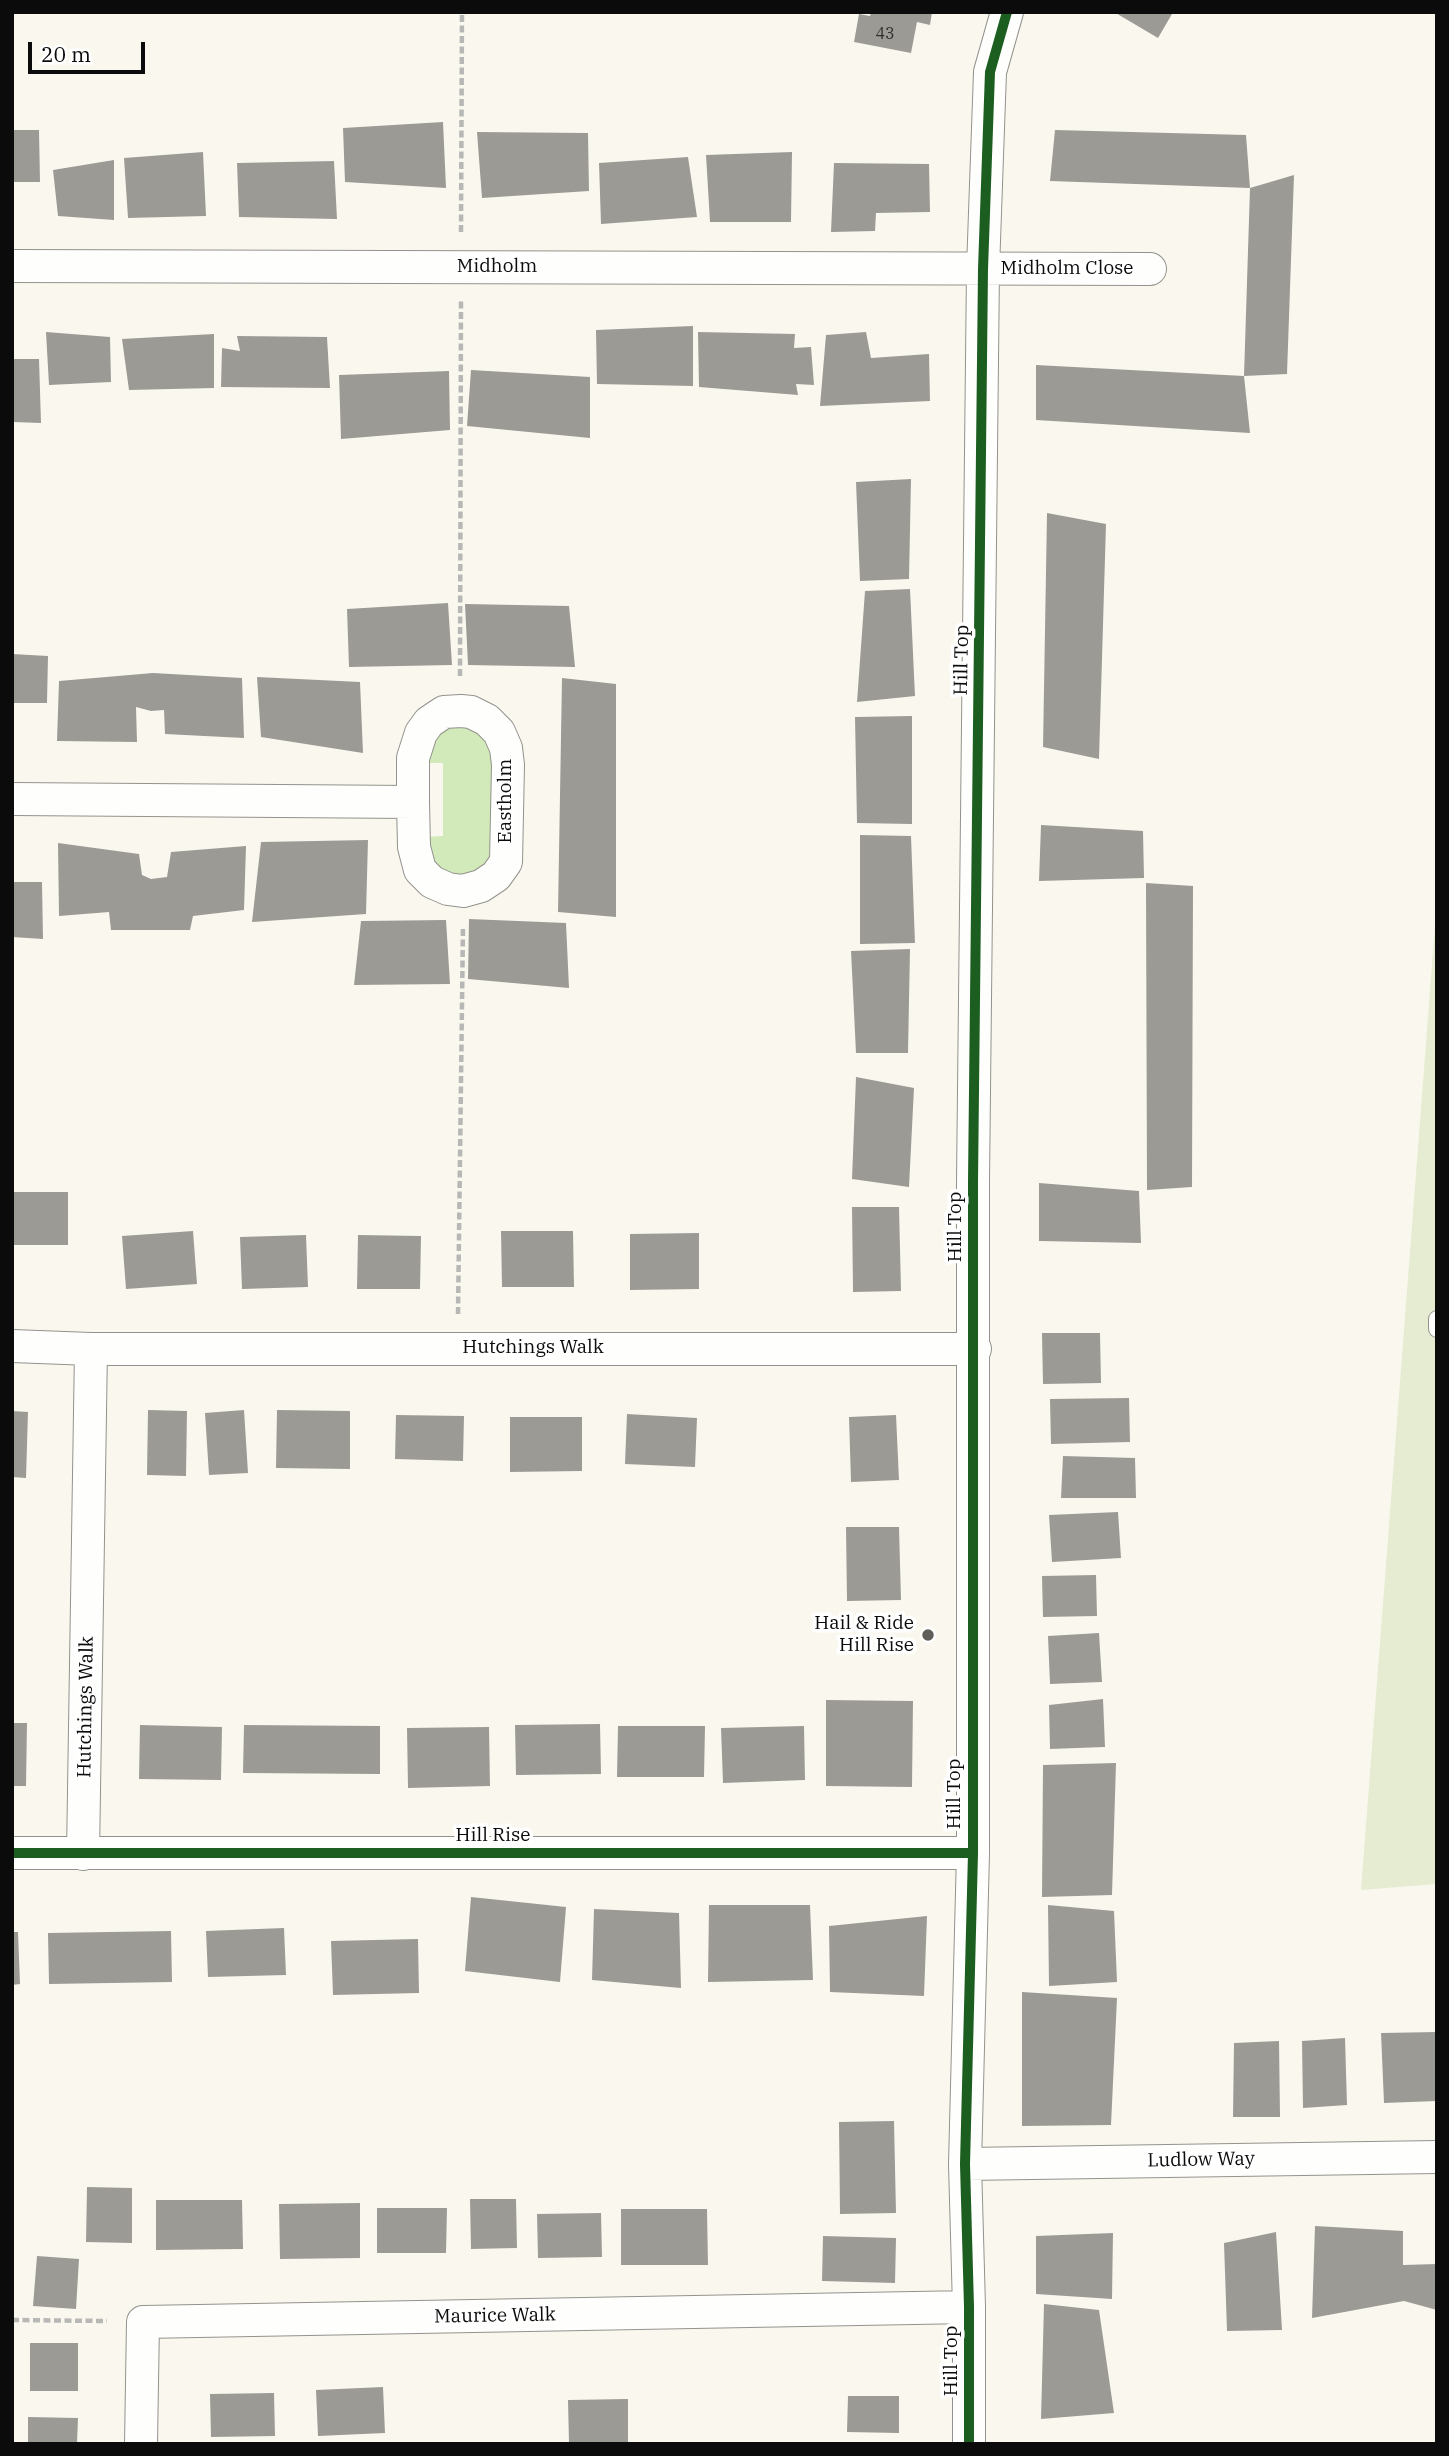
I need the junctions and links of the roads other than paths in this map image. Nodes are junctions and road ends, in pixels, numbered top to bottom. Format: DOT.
graph roads {
  1 [pos="1006,12"];
  2 [pos="12,266"];
  3 [pos="983,269"];
  4 [pos="1150,269"];
  5 [pos="12,799"];
  6 [pos="413,802"];
  7 [pos="1437,1319"];
  8 [pos="1437,1329"];
  9 [pos="12,1346"];
  10 [pos="91,1349"];
  11 [pos="975,1349"];
  12 [pos="12,1853"];
  13 [pos="973,1853"];
  14 [pos="83,1854"];
  15 [pos="1437,2157"];
  16 [pos="965,2164"];
  17 [pos="969,2307"];
  18 [pos="141,2444"];
  19 [pos="969,2444"];
  1 -- 3 [label="street, Hill Top"];
  2 -- 3 [label="street, Midholm"];
  3 -- 4 [label="street, Midholm Close"];
  3 -- 11 [label="street, Hill Top"];
  5 -- 6 [label="street"];
  6 -- 6 [label="street, Eastholm"];
  7 -- 8 [label="lane"];
  9 -- 10 [label="street, Hutchings Walk"];
  10 -- 11 [label="street, Hutchings Walk"];
  10 -- 14 [label="street, Hutchings Walk"];
  11 -- 13 [label="street, Hill Top"];
  12 -- 14 [label="street, Hill Rise"];
  13 -- 14 [label="street, Hill Rise"];
  13 -- 16 [label="street, Hill Top"];
  15 -- 16 [label="street, Ludlow Way"];
  16 -- 17 [label="street, Hill Top"];
  17 -- 18 [label="street, Maurice Walk"];
  17 -- 19 [label="street, Hill Top"];
}
